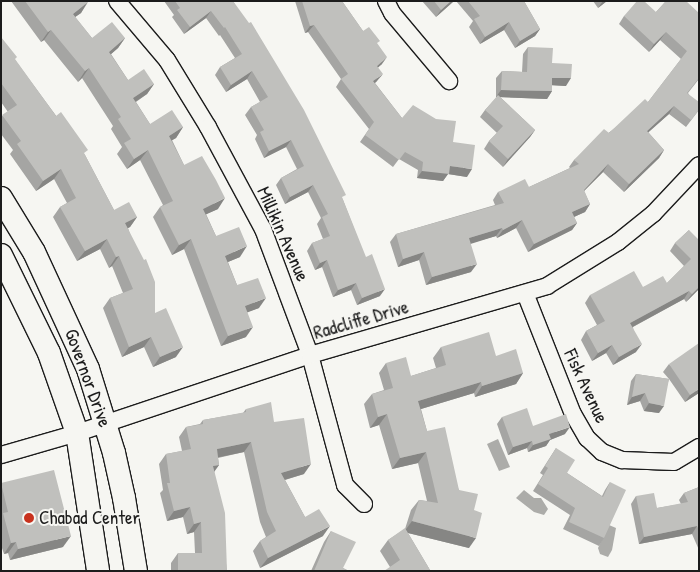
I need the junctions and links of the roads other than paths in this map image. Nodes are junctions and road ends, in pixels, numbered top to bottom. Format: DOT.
graph roads {
  1 [pos="117,1"];
  2 [pos="386,1"];
  3 [pos="449,81"];
  4 [pos="699,165"];
  5 [pos="1,198"];
  6 [pos="1,255"];
  7 [pos="524,293"];
  8 [pos="310,355"];
  9 [pos="106,424"];
  10 [pos="76,433"];
  11 [pos="699,447"];
  12 [pos="1,454"];
  13 [pos="364,504"];
  14 [pos="98,571"];
  15 [pos="136,571"];
  1 -- 8 [label="street, Millikin Avenue"];
  2 -- 3 [label="street"];
  4 -- 7 [label="street, Radcliffe Drive"];
  5 -- 9 [label="main road, Governor Drive"];
  6 -- 10 [label="main road, Governor Drive"];
  7 -- 8 [label="street, Radcliffe Drive"];
  7 -- 11 [label="street, Fisk Avenue"];
  8 -- 9 [label="street, Radcliffe Drive"];
  8 -- 13 [label="street, Millikin Avenue"];
  9 -- 10 [label="street, Radcliffe Drive"];
  9 -- 15 [label="main road, Governor Drive"];
  10 -- 12 [label="street, Radcliffe Drive"];
  10 -- 14 [label="main road, Governor Drive"];
}
